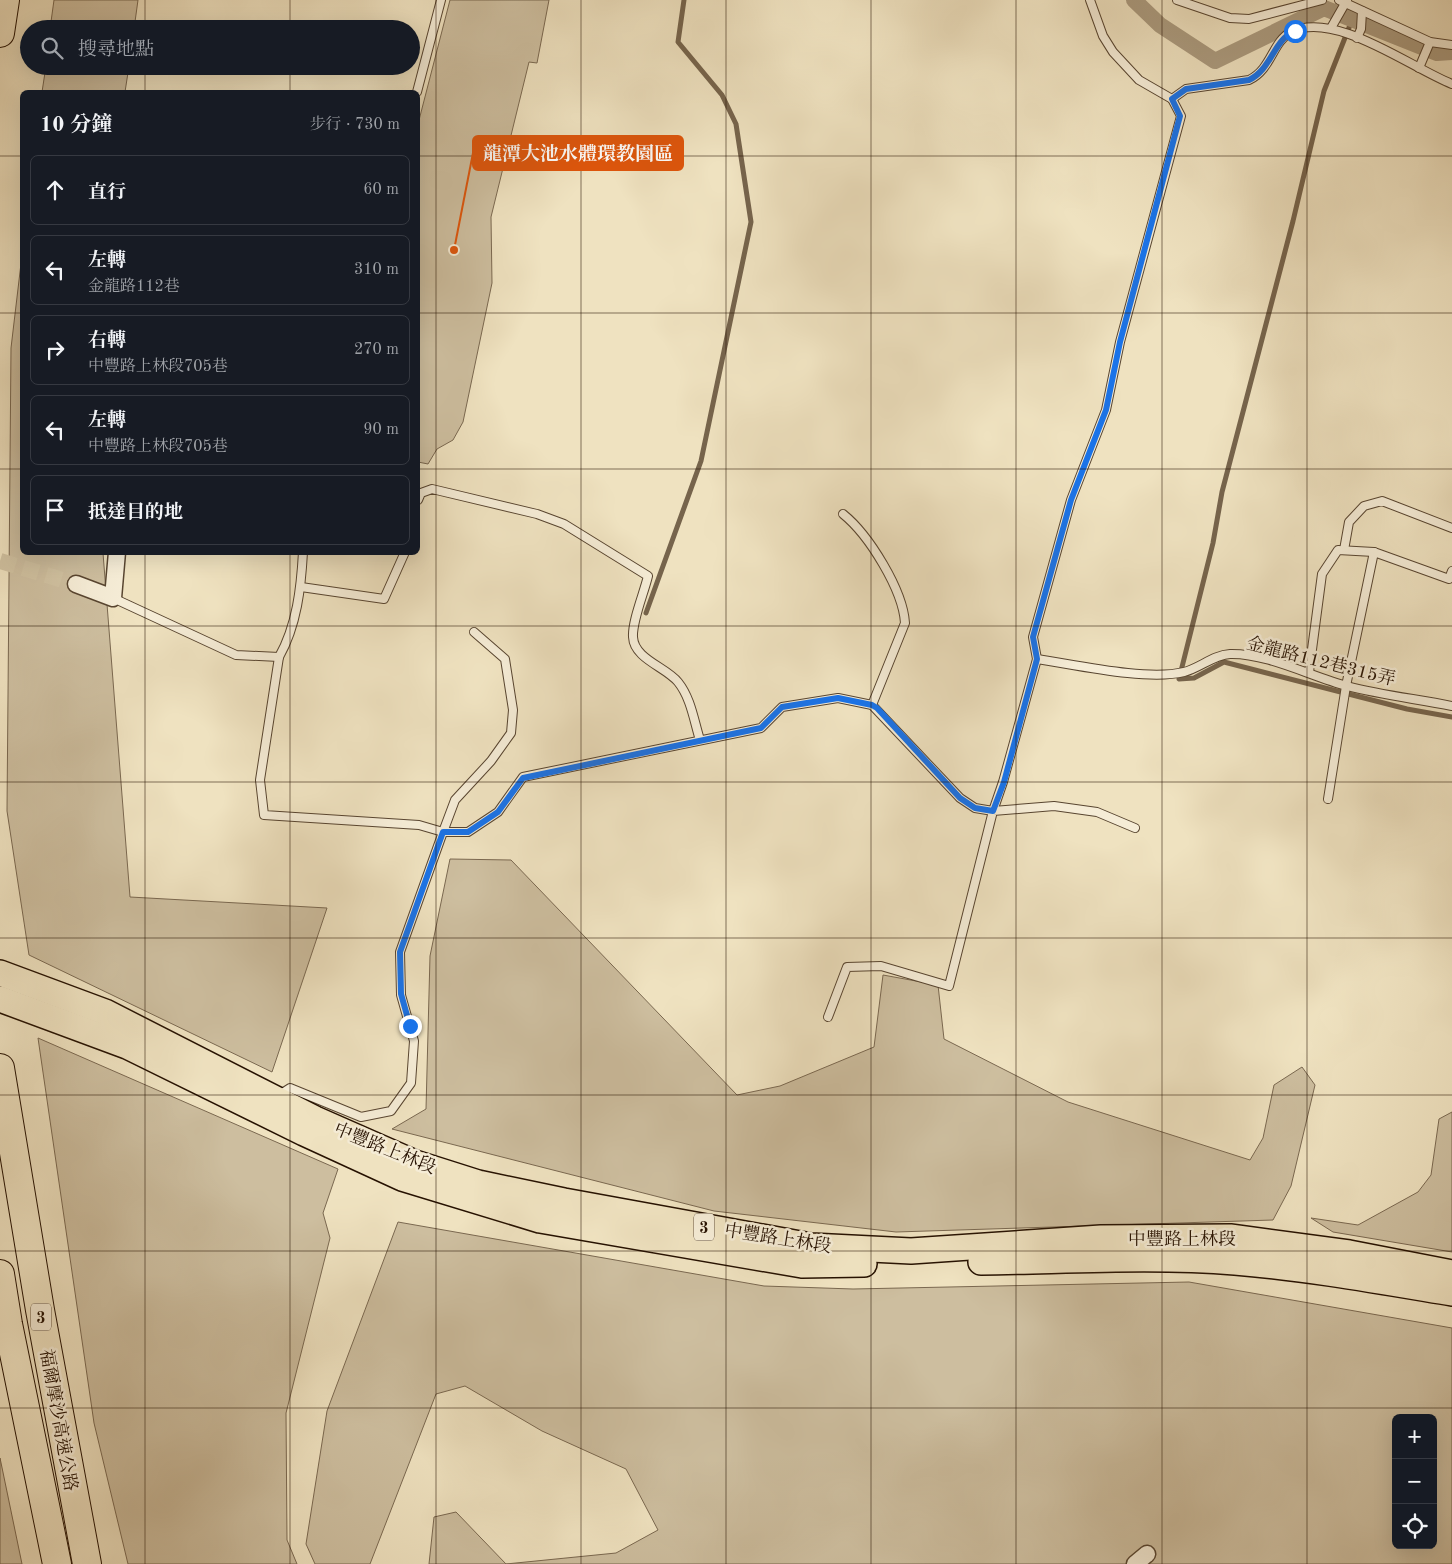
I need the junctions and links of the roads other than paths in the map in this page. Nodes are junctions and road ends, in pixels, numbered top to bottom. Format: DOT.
graph roads {
  1 [pos="5,0"];
  2 [pos="441,0"];
  3 [pos="1090,0"];
  4 [pos="1177,0"];
  5 [pos="1322,0"];
  6 [pos="1344,1"];
  7 [pos="1362,11"];
  8 [pos="1330,28"];
  9 [pos="0,33"];
  10 [pos="1355,37"];
  11 [pos="1430,43"];
  12 [pos="1452,45"];
  13 [pos="1419,67"];
  14 [pos="1452,84"];
  15 [pos="418,90"];
  16 [pos="1172,99"];
  17 [pos="420,495"];
  18 [pos="843,514"];
  19 [pos="1452,528"];
  20 [pos="1344,550"];
  21 [pos="1374,552"];
  22 [pos="117,555"];
  23 [pos="303,555"];
  24 [pos="404,555"];
  25 [pos="1452,571"];
  26 [pos="76,584"];
  27 [pos="301,587"];
  28 [pos="113,598"];
  29 [pos="474,632"];
  30 [pos="278,657"];
  31 [pos="1037,659"];
  32 [pos="1309,672"];
  33 [pos="1346,686"];
  34 [pos="872,705"];
  35 [pos="1452,706"];
  36 [pos="700,740"];
  37 [pos="1328,799"];
  38 [pos="993,811"];
  39 [pos="1135,828"];
  40 [pos="443,832"];
  41 [pos="0,973"];
  42 [pos="0,999"];
  43 [pos="828,1017"];
  44 [pos="0,1068"];
  45 [pos="272,1107"];
  46 [pos="1452,1273"];
  47 [pos="0,1274"];
  48 [pos="1452,1293"];
  49 [pos="57,1564"];
  50 [pos="87,1564"];
  1 -- 9 [label="highway"];
  2 -- 15 [label="lane"];
  3 -- 16 [label="lane"];
  4 -- 5 [label="lane"];
  6 -- 7 [label="lane"];
  6 -- 8 [label="lane"];
  7 -- 10 [label="lane"];
  7 -- 11 [label="lane"];
  8 -- 10 [label="lane"];
  8 -- 16 [label="lane"];
  10 -- 13 [label="lane"];
  11 -- 12 [label="lane"];
  11 -- 13 [label="lane"];
  13 -- 14 [label="lane"];
  16 -- 31 [label="lane"];
  17 -- 36 [label="lane"];
  18 -- 34 [label="lane"];
  19 -- 20 [label="lane"];
  20 -- 21 [label="lane"];
  20 -- 32 [label="lane"];
  21 -- 25 [label="lane"];
  21 -- 33 [label="lane"];
  22 -- 28 [label="street"];
  23 -- 27 [label="lane"];
  24 -- 27 [label="lane"];
  26 -- 28 [label="street"];
  27 -- 30 [label="lane"];
  28 -- 30 [label="lane"];
  29 -- 40 [label="lane"];
  30 -- 40 [label="lane"];
  31 -- 32 [label="lane, 金龍路112巷315弄"];
  31 -- 38 [label="lane"];
  32 -- 33 [label="lane, 金龍路112巷315弄"];
  33 -- 35 [label="lane, 金龍路112巷315弄"];
  33 -- 37 [label="lane"];
  34 -- 36 [label="lane"];
  34 -- 38 [label="lane"];
  36 -- 40 [label="lane"];
  38 -- 39 [label="lane"];
  38 -- 43 [label="lane"];
  40 -- 45 [label="lane"];
  41 -- 45 [label="main road, 中豐路上林段 / 3"];
  42 -- 45 [label="main road, 中豐路上林段 / 3"];
  44 -- 50 [label="highway, 福爾摩沙高速公路 / 3"];
  45 -- 46 [label="main road, 中豐路上林段 / 3"];
  45 -- 48 [label="main road, 中豐路上林段 / 3"];
  47 -- 49 [label="highway, 福爾摩沙高速公路 / 3"];
}
